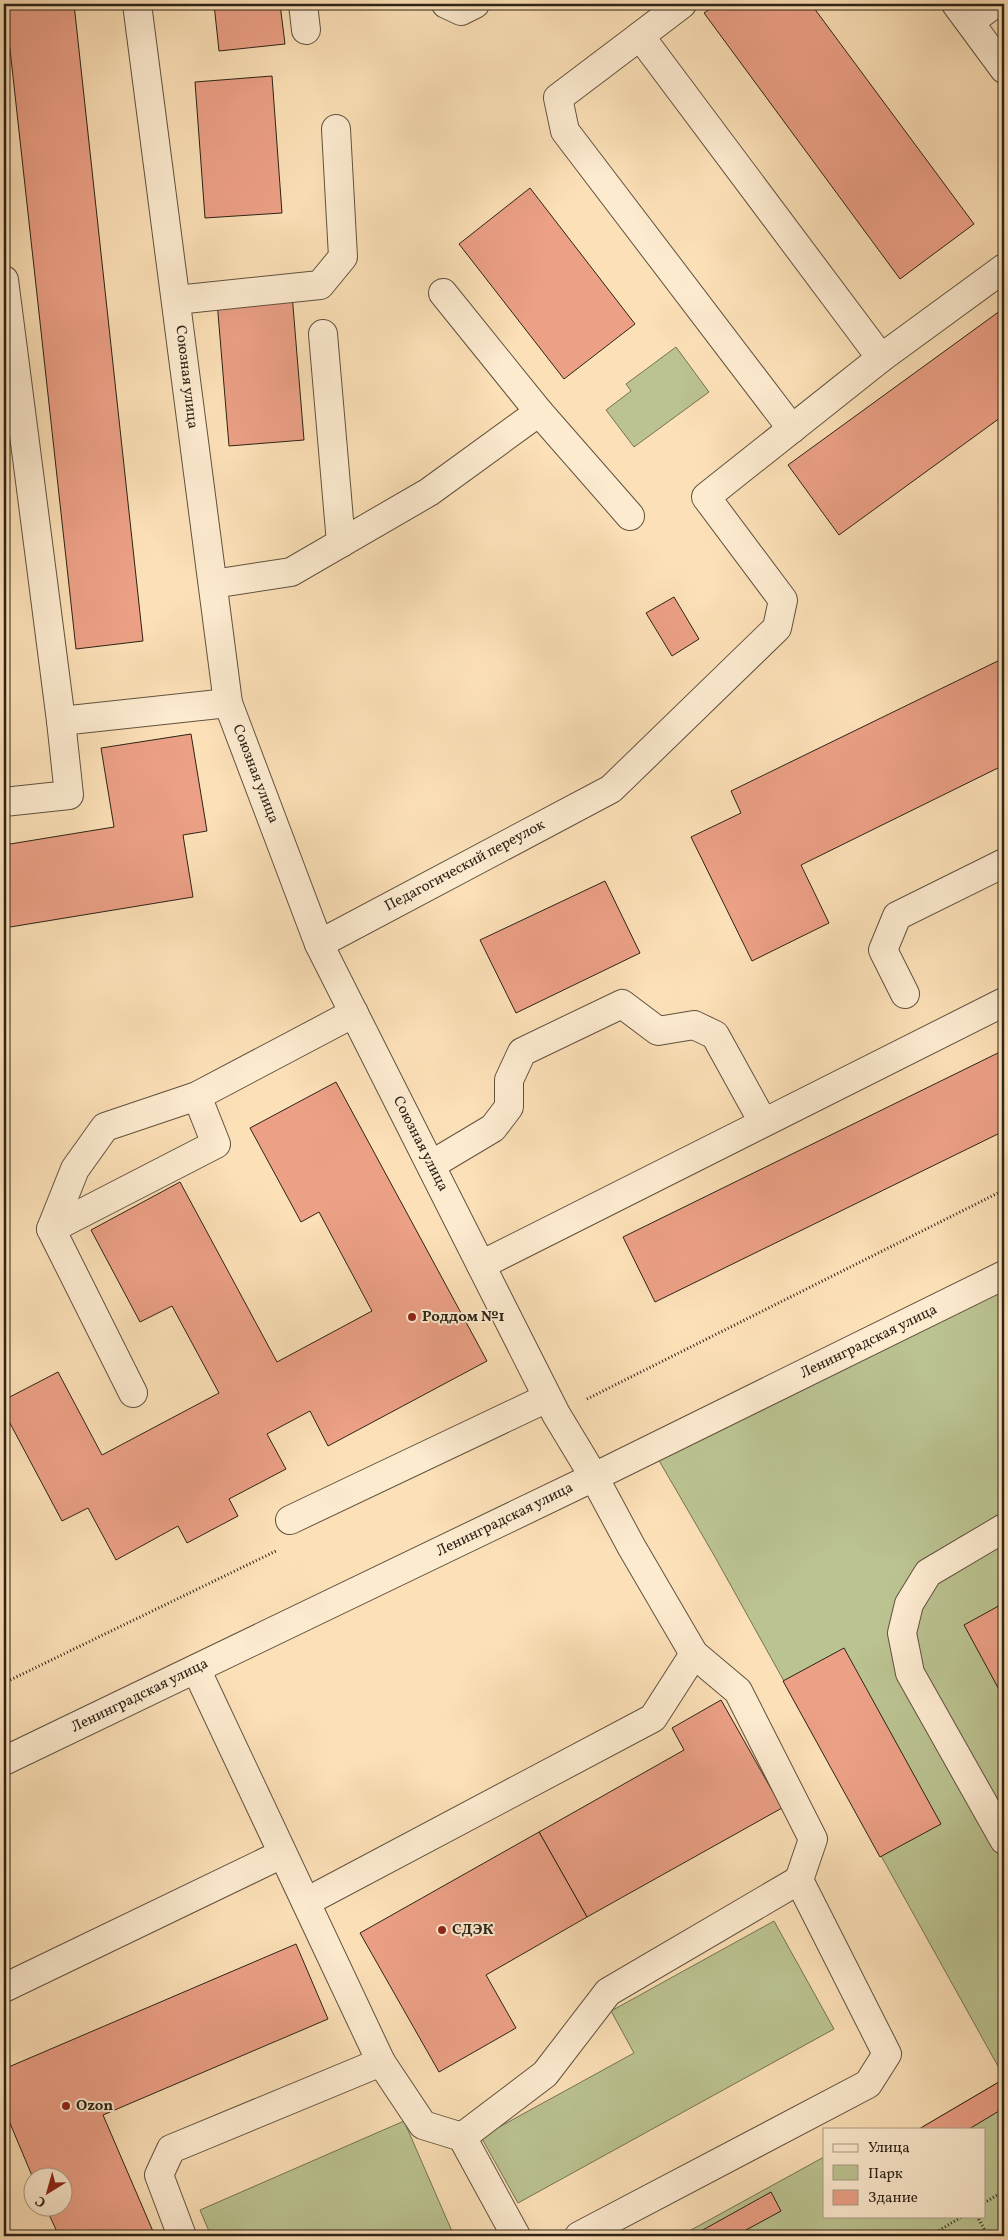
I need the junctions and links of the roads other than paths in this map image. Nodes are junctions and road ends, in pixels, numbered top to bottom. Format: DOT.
graph roads {
  1 [pos="137,4"];
  2 [pos="446,4"];
  3 [pos="475,4"];
  4 [pos="682,4"];
  5 [pos="994,4"];
  6 [pos="963,13"];
  7 [pos="640,36"];
  8 [pos="1004,69"];
  9 [pos="336,129"];
  10 [pos="1004,268"];
  11 [pos="4,280"];
  12 [pos="443,293"];
  13 [pos="176,300"];
  14 [pos="323,334"];
  15 [pos="881,358"];
  16 [pos="540,412"];
  17 [pos="792,429"];
  18 [pos="630,516"];
  19 [pos="341,543"];
  20 [pos="213,584"];
  21 [pos="228,703"];
  22 [pos="61,721"];
  23 [pos="4,802"];
  24 [pos="1004,863"];
  25 [pos="319,944"];
  26 [pos="905,994"];
  27 [pos="1004,1002"];
  28 [pos="354,1013"];
  29 [pos="197,1096"];
  30 [pos="764,1122"];
  31 [pos="431,1166"];
  32 [pos="51,1229"];
  33 [pos="480,1265"];
  34 [pos="1004,1275"];
  35 [pos="133,1393"];
  36 [pos="547,1398"];
  37 [pos="594,1477"];
  38 [pos="290,1520"];
  39 [pos="1004,1528"];
  40 [pos="694,1654"];
  41 [pos="196,1669"];
  42 [pos="4,1760"];
  43 [pos="1004,1840"];
  44 [pos="282,1854"];
  45 [pos="799,1880"];
  46 [pos="306,1902"];
  47 [pos="4,1988"];
  48 [pos="381,2062"];
  49 [pos="462,2137"];
  50 [pos="182,2236"];
  51 [pos="516,2236"];
  52 [pos="580,2236"];
  1 -- 13 [label="street, Союзная улица"];
  2 -- 3 [label="street"];
  4 -- 7 [label="street"];
  5 -- 6 [label="street"];
  6 -- 8 [label="street"];
  7 -- 15 [label="street"];
  7 -- 17 [label="street"];
  9 -- 13 [label="street"];
  10 -- 15 [label="street"];
  11 -- 22 [label="street"];
  12 -- 16 [label="street"];
  13 -- 20 [label="street, Союзная улица"];
  14 -- 19 [label="street"];
  15 -- 17 [label="street"];
  16 -- 18 [label="street"];
  16 -- 19 [label="street"];
  17 -- 25 [label="street, Педагогический переулок"];
  19 -- 20 [label="street"];
  20 -- 21 [label="street, Союзная улица"];
  21 -- 22 [label="street"];
  21 -- 25 [label="street, Союзная улица"];
  22 -- 23 [label="street"];
  24 -- 26 [label="street"];
  25 -- 28 [label="street, Союзная улица"];
  27 -- 30 [label="street"];
  28 -- 29 [label="street"];
  28 -- 31 [label="street, Союзная улица"];
  29 -- 32 [label="street"];
  29 -- 32 [label="street"];
  30 -- 31 [label="street"];
  30 -- 33 [label="street"];
  31 -- 33 [label="street, Союзная улица"];
  32 -- 35 [label="street"];
  33 -- 36 [label="street, Союзная улица"];
  34 -- 37 [label="street, Ленинградская улица"];
  36 -- 37 [label="street, Союзная улица"];
  36 -- 38 [label="street"];
  37 -- 40 [label="street, Союзная улица"];
  37 -- 41 [label="street, Ленинградская улица"];
  39 -- 43 [label="street"];
  40 -- 45 [label="street, Союзная улица"];
  40 -- 46 [label="street"];
  41 -- 42 [label="street, Ленинградская улица"];
  41 -- 44 [label="street"];
  44 -- 46 [label="street"];
  44 -- 47 [label="street"];
  45 -- 49 [label="street"];
  45 -- 52 [label="street"];
  46 -- 48 [label="street"];
  48 -- 49 [label="street"];
  48 -- 50 [label="street"];
  49 -- 51 [label="street"];
}
